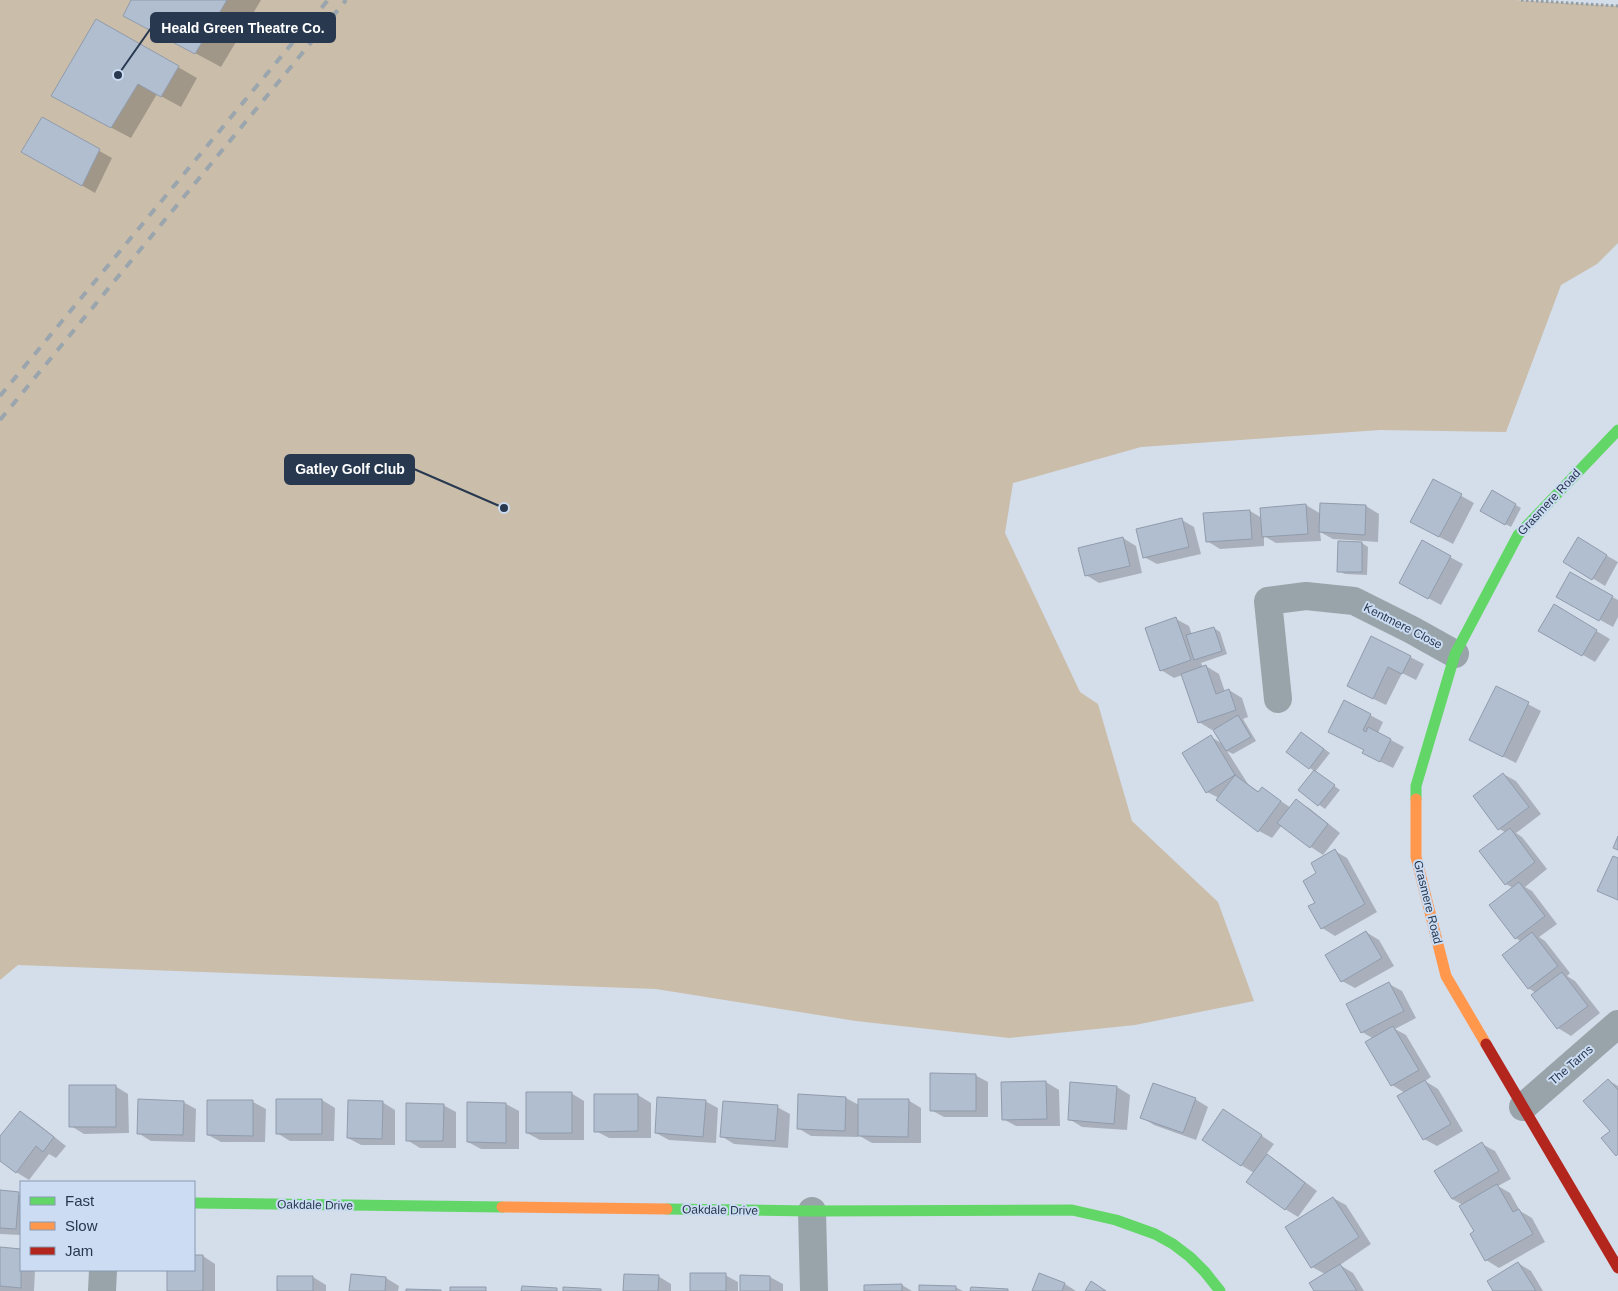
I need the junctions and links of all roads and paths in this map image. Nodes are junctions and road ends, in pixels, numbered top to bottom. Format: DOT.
graph roads {
  1 [pos="1521,0"];
  2 [pos="1618,6"];
  3 [pos="1618,430"];
  4 [pos="1455,654"];
  5 [pos="1278,699"];
  6 [pos="1618,1024"];
  7 [pos="1523,1107"];
  8 [pos="195,1203"];
  9 [pos="812,1211"];
  10 [pos="1618,1268"];
  11 [pos="103,1271"];
  12 [pos="102,1291"];
  13 [pos="814,1291"];
  14 [pos="1220,1291"];
  1 -- 2 [label="path"];
  3 -- 4 [label="street, Grasmere Road"];
  4 -- 5 [label="street, Kentmere Close"];
  4 -- 7 [label="street, Grasmere Road"];
  6 -- 7 [label="street, The Tarns"];
  7 -- 10 [label="street, Grasmere Road"];
  8 -- 9 [label="street, Oakdale Drive"];
  9 -- 13 [label="street"];
  9 -- 14 [label="street, Oakdale Drive"];
  11 -- 12 [label="street"];
}
